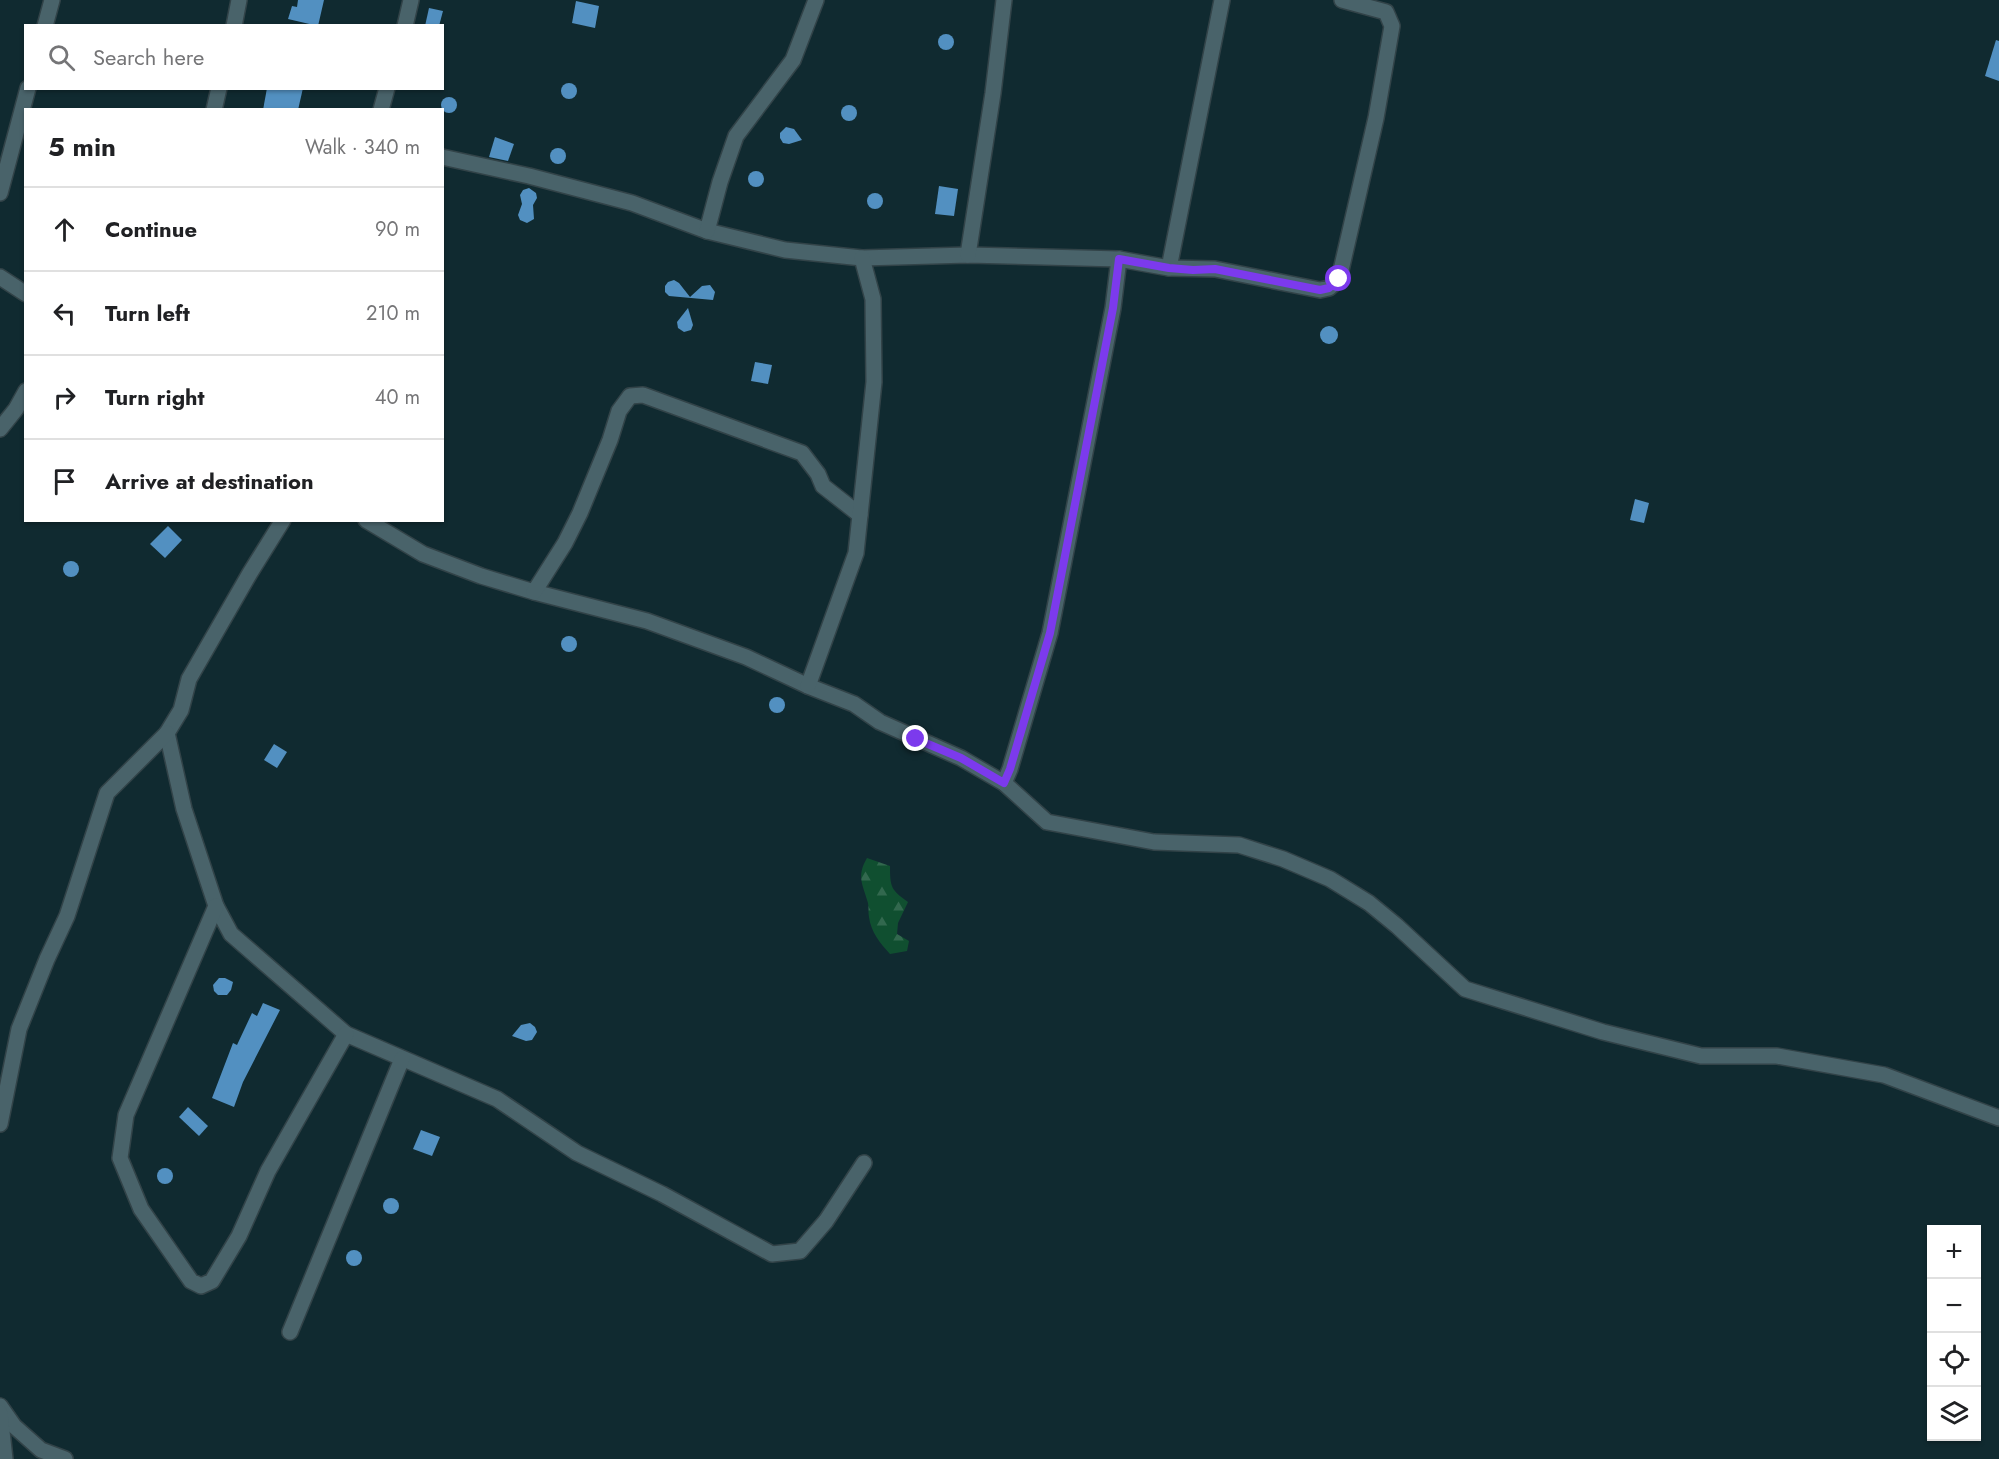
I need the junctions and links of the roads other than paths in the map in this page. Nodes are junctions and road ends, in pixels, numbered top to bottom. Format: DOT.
graph roads {
  1 [pos="52,0"];
  2 [pos="239,0"];
  3 [pos="411,0"];
  4 [pos="816,0"];
  5 [pos="1004,0"];
  6 [pos="1222,0"];
  7 [pos="1342,0"];
  8 [pos="46,24"];
  9 [pos="234,24"];
  10 [pos="405,24"];
  11 [pos="27,90"];
  12 [pos="219,90"];
  13 [pos="386,90"];
  14 [pos="214,108"];
  15 [pos="382,108"];
  16 [pos="444,157"];
  17 [pos="0,193"];
  18 [pos="707,231"];
  19 [pos="968,255"];
  20 [pos="862,258"];
  21 [pos="1119,259"];
  22 [pos="1169,268"];
  23 [pos="0,277"];
  24 [pos="24,293"];
  25 [pos="24,395"];
  26 [pos="0,429"];
  27 [pos="860,515"];
  28 [pos="282,522"];
  29 [pos="369,522"];
  30 [pos="534,592"];
  31 [pos="808,686"];
  32 [pos="167,733"];
  33 [pos="1004,783"];
  34 [pos="216,906"];
  35 [pos="346,1034"];
  36 [pos="402,1059"];
  37 [pos="5,1067"];
  38 [pos="1999,1118"];
  39 [pos="0,1124"];
  40 [pos="864,1163"];
  41 [pos="290,1332"];
  42 [pos="0,1406"];
  43 [pos="0,1413"];
  44 [pos="4,1459"];
  45 [pos="65,1459"];
  1 -- 8 [label="street"];
  2 -- 9 [label="street"];
  3 -- 10 [label="street"];
  4 -- 18 [label="street"];
  5 -- 19 [label="street"];
  6 -- 22 [label="street"];
  7 -- 22 [label="street"];
  11 -- 17 [label="street"];
  12 -- 14 [label="street"];
  13 -- 15 [label="street"];
  16 -- 18 [label="street"];
  18 -- 20 [label="street"];
  19 -- 20 [label="street"];
  19 -- 21 [label="street"];
  20 -- 27 [label="street"];
  21 -- 22 [label="street"];
  21 -- 33 [label="street"];
  23 -- 24 [label="street"];
  25 -- 26 [label="street"];
  27 -- 30 [label="street"];
  27 -- 31 [label="street"];
  28 -- 32 [label="street"];
  29 -- 30 [label="street"];
  30 -- 31 [label="street"];
  31 -- 33 [label="street"];
  32 -- 34 [label="street"];
  32 -- 37 [label="street"];
  33 -- 38 [label="street"];
  34 -- 35 [label="street"];
  34 -- 35 [label="street"];
  35 -- 36 [label="street"];
  36 -- 40 [label="street"];
  36 -- 41 [label="street"];
  37 -- 39 [label="street"];
  42 -- 45 [label="street"];
  43 -- 44 [label="street"];
}
